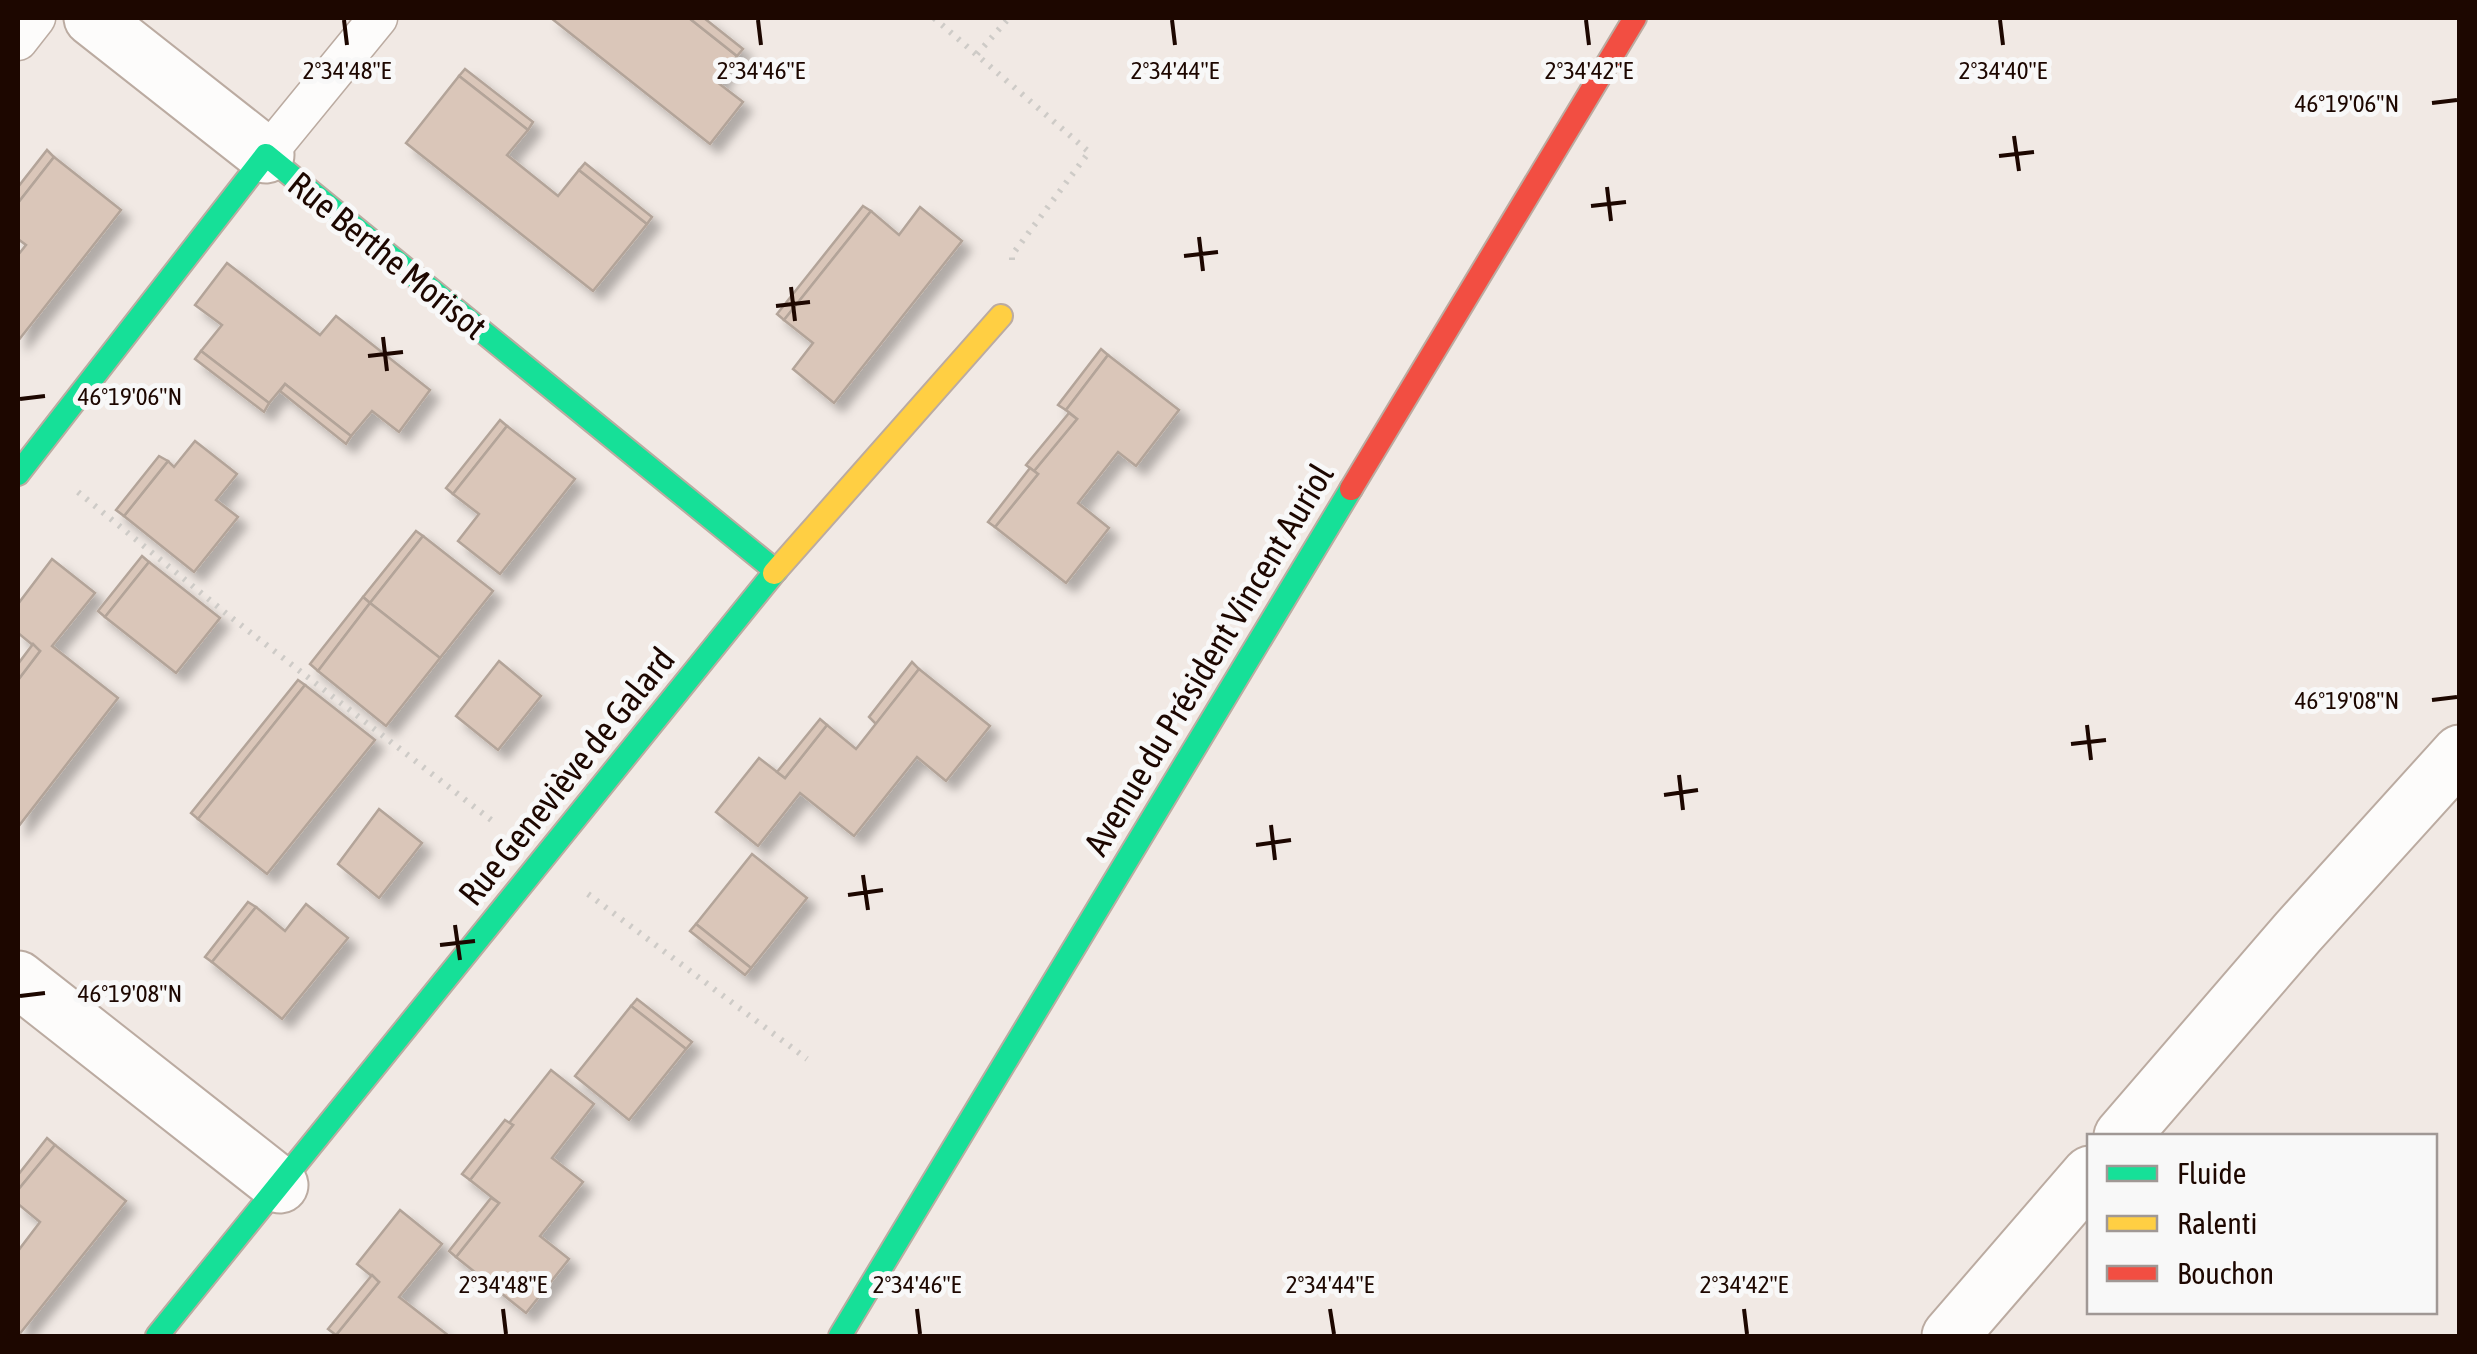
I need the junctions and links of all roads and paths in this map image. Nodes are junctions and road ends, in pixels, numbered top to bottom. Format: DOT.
graph roads {
  1 [pos="36,18"];
  2 [pos="92,18"];
  3 [pos="378,18"];
  4 [pos="934,18"];
  5 [pos="1009,18"];
  6 [pos="1634,18"];
  7 [pos="18,40"];
  8 [pos="976,54"];
  9 [pos="266,156"];
  10 [pos="1001,316"];
  11 [pos="25,464"];
  12 [pos="776,571"];
  13 [pos="2460,753"];
  14 [pos="543,860"];
  15 [pos="18,979"];
  16 [pos="807,1059"];
  17 [pos="2124,1134"];
  18 [pos="2087,1177"];
  19 [pos="280,1185"];
  20 [pos="158,1336"];
  21 [pos="840,1336"];
  22 [pos="1950,1336"];
  1 -- 7 [label="lane"];
  2 -- 9 [label="street"];
  3 -- 9 [label="lane"];
  4 -- 8 [label="path"];
  5 -- 8 [label="path"];
  6 -- 21 [label="street, Avenue du Président Vincent Auriol"];
  8 -- 10 [label="path"];
  9 -- 11 [label="street, Rue Berthe Morisot"];
  9 -- 12 [label="street, Rue Berthe Morisot"];
  10 -- 12 [label="street, Rue Geneviève de Galard"];
  11 -- 14 [label="path"];
  12 -- 14 [label="street, Rue Geneviève de Galard"];
  13 -- 17 [label="street"];
  14 -- 16 [label="path"];
  14 -- 19 [label="street, Rue Geneviève de Galard"];
  15 -- 19 [label="street"];
  18 -- 22 [label="street"];
  19 -- 20 [label="street, Rue Geneviève de Galard"];
}
